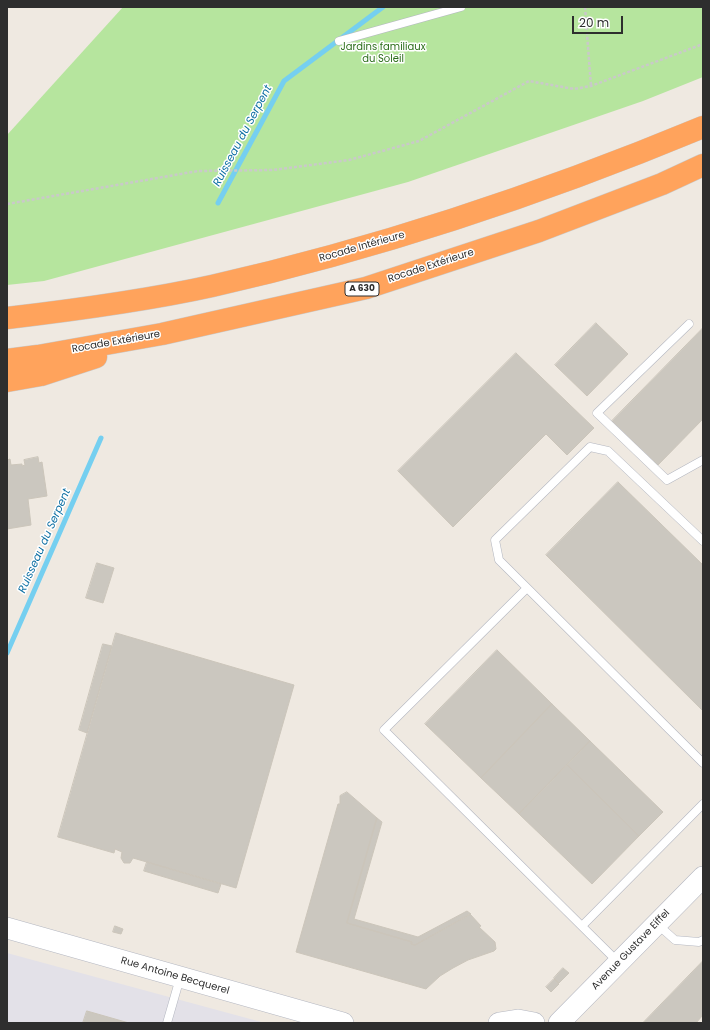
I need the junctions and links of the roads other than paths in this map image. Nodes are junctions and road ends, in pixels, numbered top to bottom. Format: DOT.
graph roads {
  1 [pos="461,7"];
  2 [pos="339,41"];
  3 [pos="703,127"];
  4 [pos="703,165"];
  5 [pos="7,318"];
  6 [pos="690,324"];
  7 [pos="162,334"];
  8 [pos="7,360"];
  9 [pos="7,381"];
  10 [pos="703,460"];
  11 [pos="703,541"];
  12 [pos="527,588"];
  13 [pos="703,763"];
  14 [pos="703,804"];
  15 [pos="703,877"];
  16 [pos="657,924"];
  17 [pos="582,926"];
  18 [pos="7,928"];
  19 [pos="703,940"];
  20 [pos="619,963"];
  21 [pos="180,977"];
  22 [pos="168,1023"];
  23 [pos="343,1023"];
  24 [pos="499,1023"];
  25 [pos="534,1023"];
  26 [pos="559,1023"];
  1 -- 2 [label="lane"];
  3 -- 5 [label="highway, Rocade Intérieure"];
  4 -- 7 [label="highway, Rocade Extérieure / A 630"];
  6 -- 10 [label="lane"];
  7 -- 8 [label="highway, Rocade Extérieure / A 630"];
  7 -- 9 [label="highway"];
  11 -- 12 [label="lane"];
  12 -- 13 [label="lane"];
  12 -- 17 [label="lane"];
  14 -- 17 [label="lane"];
  15 -- 16 [label="street, Avenue Gustave Eiffel"];
  16 -- 19 [label="lane"];
  16 -- 20 [label="street, Avenue Gustave Eiffel"];
  17 -- 20 [label="lane"];
  18 -- 21 [label="street, Rue Antoine Becquerel"];
  20 -- 26 [label="street, Avenue Gustave Eiffel"];
  21 -- 22 [label="lane"];
  21 -- 23 [label="street, Rue Antoine Becquerel"];
  24 -- 25 [label="street"];
}
